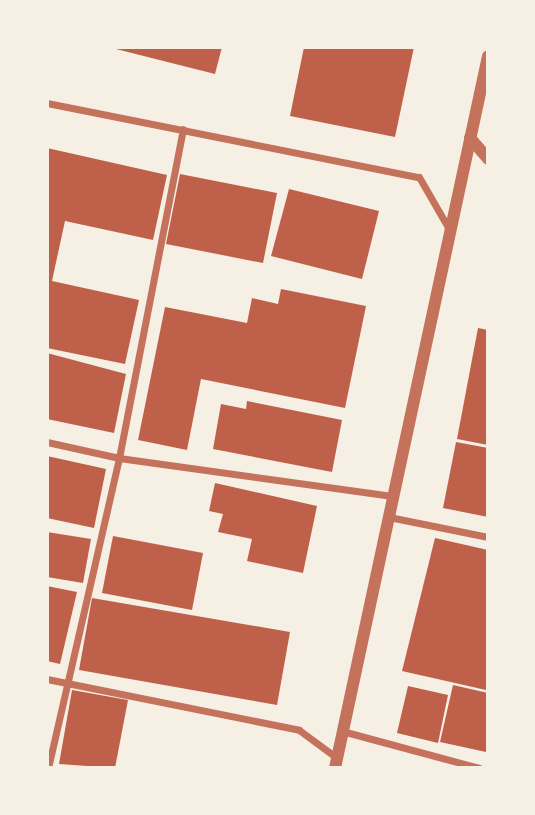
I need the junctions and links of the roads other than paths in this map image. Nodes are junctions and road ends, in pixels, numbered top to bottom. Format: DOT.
graph roads {
  1 [pos="488,56"];
  2 [pos="47,103"];
  3 [pos="184,129"];
  4 [pos="470,138"];
  5 [pos="488,159"];
  6 [pos="450,230"];
  7 [pos="47,442"];
  8 [pos="119,458"];
  9 [pos="392,496"];
  10 [pos="389,517"];
  11 [pos="488,537"];
  12 [pos="47,679"];
  13 [pos="66,683"];
  14 [pos="342,731"];
  15 [pos="336,763"];
  16 [pos="48,768"];
  17 [pos="479,768"];
  1 -- 4 [label="street"];
  2 -- 3 [label="street"];
  3 -- 6 [label="street"];
  3 -- 8 [label="street"];
  4 -- 5 [label="street"];
  4 -- 6 [label="street"];
  6 -- 9 [label="street"];
  7 -- 8 [label="street"];
  8 -- 9 [label="street"];
  8 -- 13 [label="street"];
  9 -- 10 [label="street"];
  10 -- 11 [label="street"];
  10 -- 14 [label="street"];
  12 -- 13 [label="street"];
  13 -- 15 [label="street"];
  13 -- 16 [label="street"];
  14 -- 15 [label="street"];
  14 -- 17 [label="street"];
}
